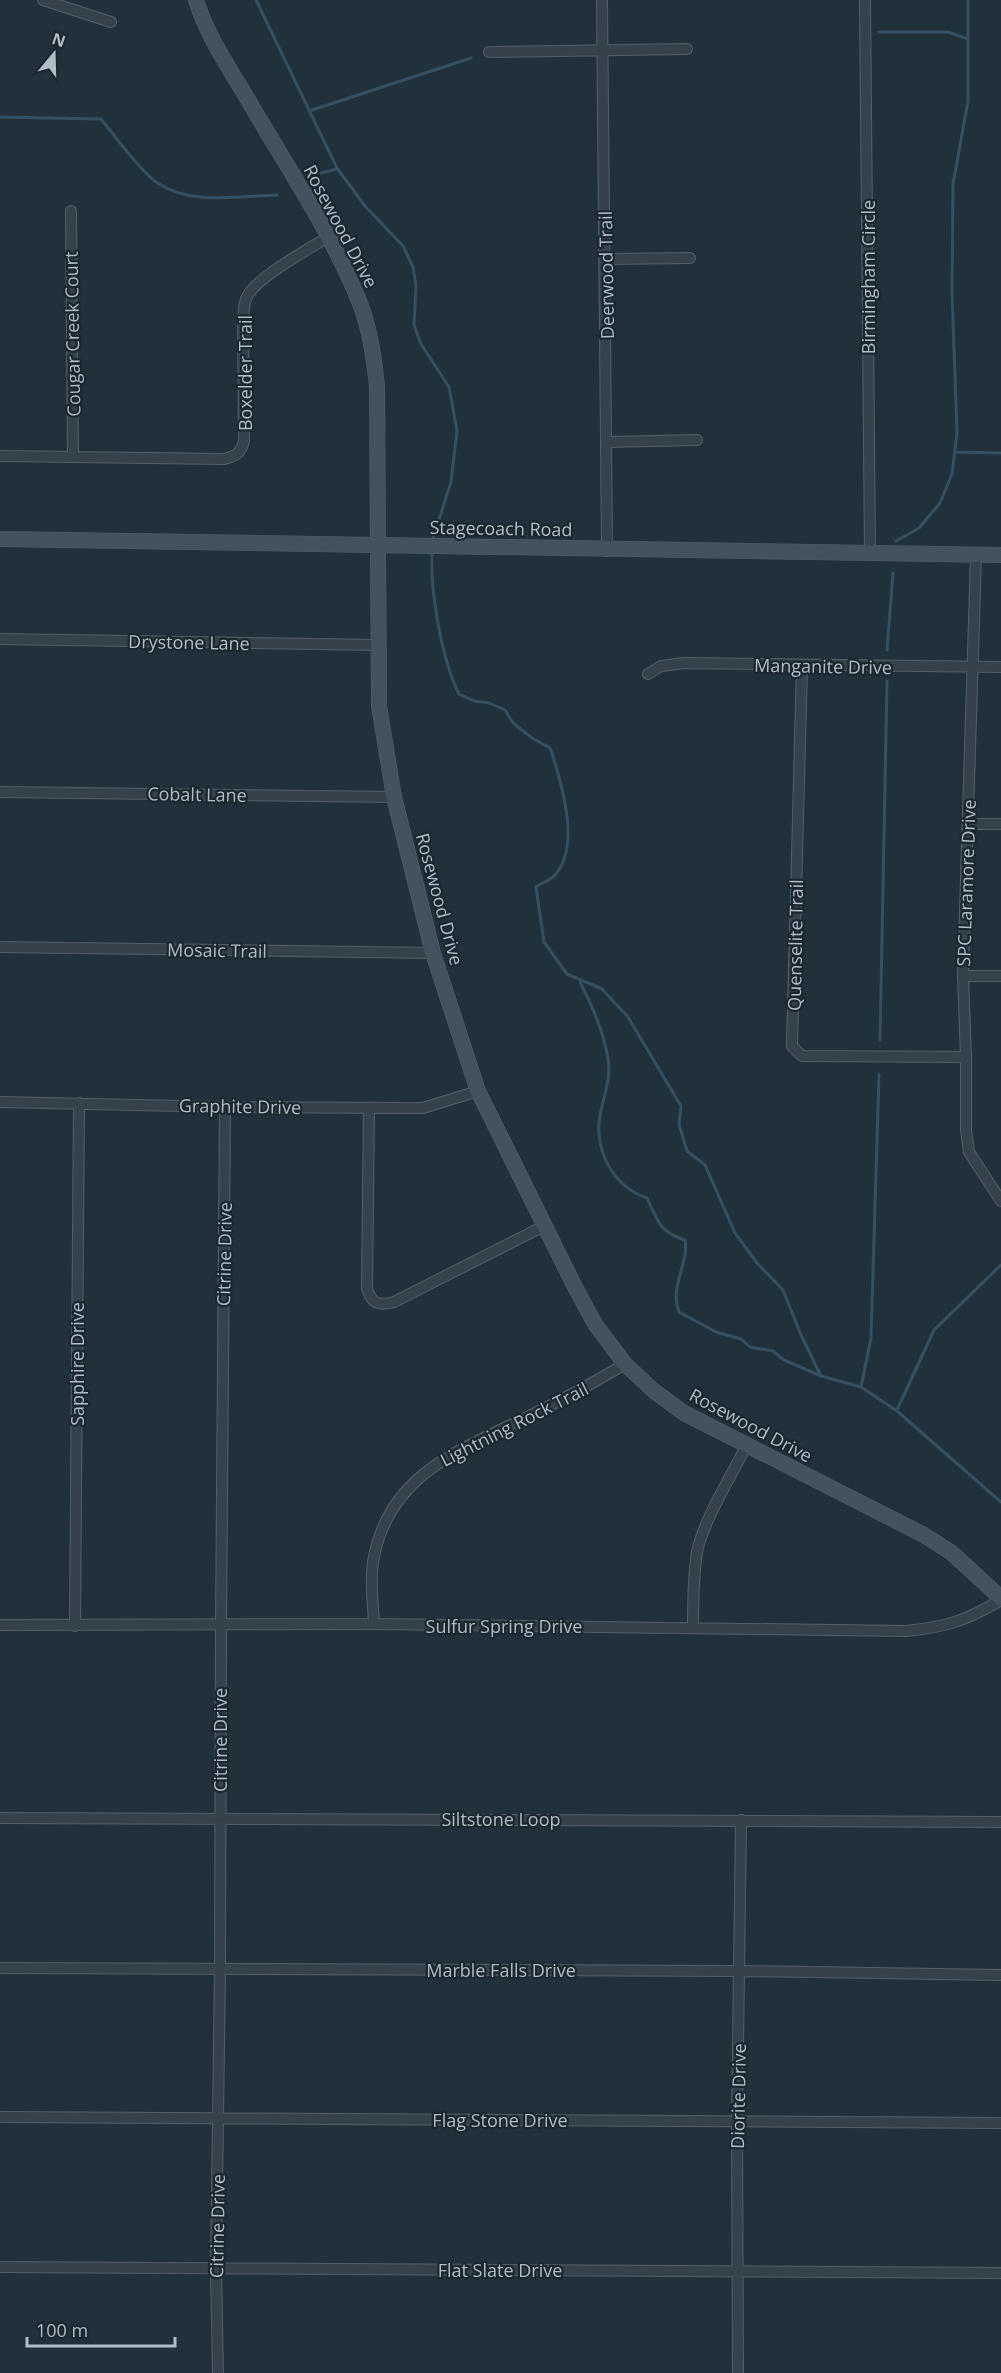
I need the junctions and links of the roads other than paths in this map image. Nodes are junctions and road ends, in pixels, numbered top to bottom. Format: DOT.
graph roads {
  1 [pos="43,0"];
  2 [pos="196,0"];
  3 [pos="602,0"];
  4 [pos="866,0"];
  5 [pos="111,22"];
  6 [pos="687,49"];
  7 [pos="603,51"];
  8 [pos="489,52"];
  9 [pos="70,211"];
  10 [pos="328,237"];
  11 [pos="690,258"];
  12 [pos="605,259"];
  13 [pos="697,440"];
  14 [pos="607,442"];
  15 [pos="0,456"];
  16 [pos="73,456"];
  17 [pos="0,539"];
  18 [pos="377,545"];
  19 [pos="607,550"];
  20 [pos="870,554"];
  21 [pos="976,555"];
  22 [pos="1001,555"];
  23 [pos="0,639"];
  24 [pos="377,645"];
  25 [pos="802,666"];
  26 [pos="972,667"];
  27 [pos="1001,668"];
  28 [pos="648,674"];
  29 [pos="0,792"];
  30 [pos="394,797"];
  31 [pos="968,824"];
  32 [pos="1001,824"];
  33 [pos="0,947"];
  34 [pos="433,953"];
  35 [pos="963,976"];
  36 [pos="1001,976"];
  37 [pos="966,1057"];
  38 [pos="478,1091"];
  39 [pos="0,1102"];
  40 [pos="79,1103"];
  41 [pos="225,1107"];
  42 [pos="369,1108"];
  43 [pos="1001,1202"];
  44 [pos="544,1226"];
  45 [pos="625,1364"];
  46 [pos="746,1446"];
  47 [pos="1001,1599"];
  48 [pos="374,1624"];
  49 [pos="0,1625"];
  50 [pos="220,1625"];
  51 [pos="75,1626"];
  52 [pos="693,1627"];
  53 [pos="220,1817"];
  54 [pos="0,1818"];
  55 [pos="741,1820"];
  56 [pos="1001,1822"];
  57 [pos="0,1968"];
  58 [pos="220,1969"];
  59 [pos="740,1971"];
  60 [pos="1001,1975"];
  61 [pos="0,2117"];
  62 [pos="219,2118"];
  63 [pos="737,2122"];
  64 [pos="1001,2123"];
  65 [pos="0,2267"];
  66 [pos="216,2269"];
  67 [pos="738,2272"];
  68 [pos="1001,2273"];
  69 [pos="218,2373"];
  70 [pos="738,2373"];
  1 -- 5 [label="street"];
  2 -- 10 [label="street, Rosewood Drive"];
  3 -- 7 [label="street, Deerwood Trail"];
  4 -- 20 [label="street, Birmingham Circle"];
  6 -- 7 [label="street"];
  7 -- 8 [label="street"];
  7 -- 12 [label="street, Deerwood Trail"];
  9 -- 16 [label="street, Cougar Creek Court"];
  10 -- 16 [label="street, Boxelder Trail"];
  10 -- 18 [label="street, Rosewood Drive"];
  11 -- 12 [label="street"];
  12 -- 14 [label="street, Deerwood Trail"];
  13 -- 14 [label="street"];
  14 -- 19 [label="street, Deerwood Trail"];
  15 -- 16 [label="street, Boxelder Trail"];
  17 -- 18 [label="street, Stagecoach Road"];
  18 -- 19 [label="street, Stagecoach Road"];
  18 -- 24 [label="street, Rosewood Drive"];
  19 -- 20 [label="street, Stagecoach Road"];
  20 -- 21 [label="street, Stagecoach Road"];
  21 -- 22 [label="street, Stagecoach Road"];
  21 -- 26 [label="street, SPC Laramore Drive"];
  23 -- 24 [label="street, Drystone Lane"];
  24 -- 30 [label="street, Rosewood Drive"];
  25 -- 26 [label="street, Manganite Drive"];
  25 -- 28 [label="street, Manganite Drive"];
  25 -- 37 [label="street, Quenselite Trail"];
  26 -- 27 [label="street, Manganite Drive"];
  26 -- 31 [label="street, SPC Laramore Drive"];
  29 -- 30 [label="street, Cobalt Lane"];
  30 -- 34 [label="street, Rosewood Drive"];
  31 -- 32 [label="street"];
  31 -- 35 [label="street, SPC Laramore Drive"];
  33 -- 34 [label="street, Mosaic Trail"];
  34 -- 38 [label="street, Rosewood Drive"];
  35 -- 36 [label="street"];
  35 -- 37 [label="street, SPC Laramore Drive"];
  37 -- 43 [label="street, SPC Laramore Drive"];
  38 -- 42 [label="street, Graphite Drive"];
  38 -- 44 [label="street, Rosewood Drive"];
  39 -- 40 [label="street, Graphite Drive"];
  40 -- 41 [label="street, Graphite Drive"];
  40 -- 51 [label="street, Sapphire Drive"];
  41 -- 42 [label="street, Graphite Drive"];
  41 -- 50 [label="street, Citrine Drive"];
  42 -- 44 [label="street"];
  44 -- 45 [label="street, Rosewood Drive"];
  45 -- 46 [label="street, Rosewood Drive"];
  45 -- 48 [label="street, Lightning Rock Trail"];
  46 -- 47 [label="street, Rosewood Drive"];
  46 -- 52 [label="street"];
  47 -- 52 [label="street, Sulfur Spring Drive"];
  48 -- 50 [label="street, Sulfur Spring Drive"];
  48 -- 52 [label="street, Sulfur Spring Drive"];
  49 -- 51 [label="street, Sulfur Spring Drive"];
  50 -- 51 [label="street, Sulfur Spring Drive"];
  50 -- 53 [label="street, Citrine Drive"];
  53 -- 54 [label="street, Siltstone Loop"];
  53 -- 55 [label="street, Siltstone Loop"];
  53 -- 58 [label="street, Citrine Drive"];
  55 -- 56 [label="street, Siltstone Loop"];
  55 -- 59 [label="street, Diorite Drive"];
  57 -- 58 [label="street, Marble Falls Drive"];
  58 -- 59 [label="street, Marble Falls Drive"];
  58 -- 62 [label="street, Citrine Drive"];
  59 -- 60 [label="street, Marble Falls Drive"];
  59 -- 63 [label="street, Diorite Drive"];
  61 -- 62 [label="street, Flag Stone Drive"];
  62 -- 63 [label="street, Flag Stone Drive"];
  62 -- 66 [label="street, Citrine Drive"];
  63 -- 64 [label="street, Flag Stone Drive"];
  63 -- 67 [label="street, Diorite Drive"];
  65 -- 66 [label="street, Flat Slate Drive"];
  66 -- 67 [label="street, Flat Slate Drive"];
  66 -- 69 [label="street, Citrine Drive"];
  67 -- 68 [label="street, Flat Slate Drive"];
  67 -- 70 [label="street, Diorite Drive"];
}
